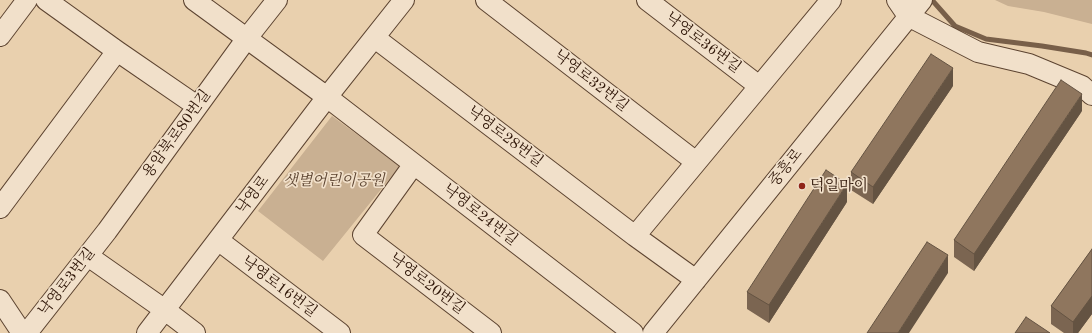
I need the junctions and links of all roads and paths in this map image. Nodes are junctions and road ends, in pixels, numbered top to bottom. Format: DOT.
graph roads {
  1 [pos="27,0"];
  2 [pos="46,0"];
  3 [pos="194,0"];
  4 [pos="277,0"];
  5 [pos="404,0"];
  6 [pos="486,0"];
  7 [pos="647,0"];
  8 [pos="897,0"];
  9 [pos="820,3"];
  10 [pos="916,7"];
  11 [pos="0,36"];
  12 [pos="247,38"];
  13 [pos="375,38"];
  14 [pos="117,51"];
  15 [pos="755,92"];
  16 [pos="1092,95"];
  17 [pos="327,97"];
  18 [pos="197,106"];
  19 [pos="696,162"];
  20 [pos="414,164"];
  21 [pos="0,208"];
  22 [pos="107,231"];
  23 [pos="635,236"];
  24 [pos="218,240"];
  25 [pos="88,256"];
  26 [pos="696,280"];
  27 [pos="0,300"];
  28 [pos="165,310"];
  29 [pos="22,333"];
  30 [pos="27,333"];
  31 [pos="147,333"];
  32 [pos="195,333"];
  33 [pos="340,333"];
  34 [pos="491,333"];
  35 [pos="633,333"];
  36 [pos="653,333"];
  1 -- 11 [label="street"];
  2 -- 14 [label="street"];
  3 -- 12 [label="street"];
  4 -- 12 [label="street, 용암북로80번길"];
  5 -- 13 [label="street, 낙영로"];
  6 -- 19 [label="street, 낙영로32번길"];
  7 -- 15 [label="street, 낙영로36번길"];
  8 -- 10 [label="street"];
  9 -- 15 [label="street"];
  10 -- 16 [label="street"];
  10 -- 26 [label="street, 중흥로"];
  12 -- 17 [label="street"];
  12 -- 18 [label="street, 용암북로80번길"];
  13 -- 17 [label="street, 낙영로"];
  13 -- 23 [label="street, 낙영로28번길"];
  14 -- 18 [label="street"];
  14 -- 21 [label="street"];
  15 -- 19 [label="street"];
  17 -- 20 [label="street, 낙영로24번길"];
  17 -- 24 [label="street, 낙영로"];
  18 -- 22 [label="street, 용암북로80번길"];
  19 -- 23 [label="street"];
  20 -- 34 [label="street, 낙영로20번길"];
  20 -- 35 [label="street, 낙영로24번길"];
  22 -- 25 [label="street, 낙영로3번길"];
  23 -- 26 [label="street, 낙영로28번길"];
  24 -- 28 [label="street, 낙영로"];
  24 -- 33 [label="street, 낙영로16번길"];
  25 -- 28 [label="street"];
  25 -- 30 [label="street, 낙영로3번길"];
  26 -- 36 [label="street, 중흥로"];
  27 -- 29 [label="street"];
  28 -- 31 [label="street, 낙영로"];
  28 -- 32 [label="street"];
}
